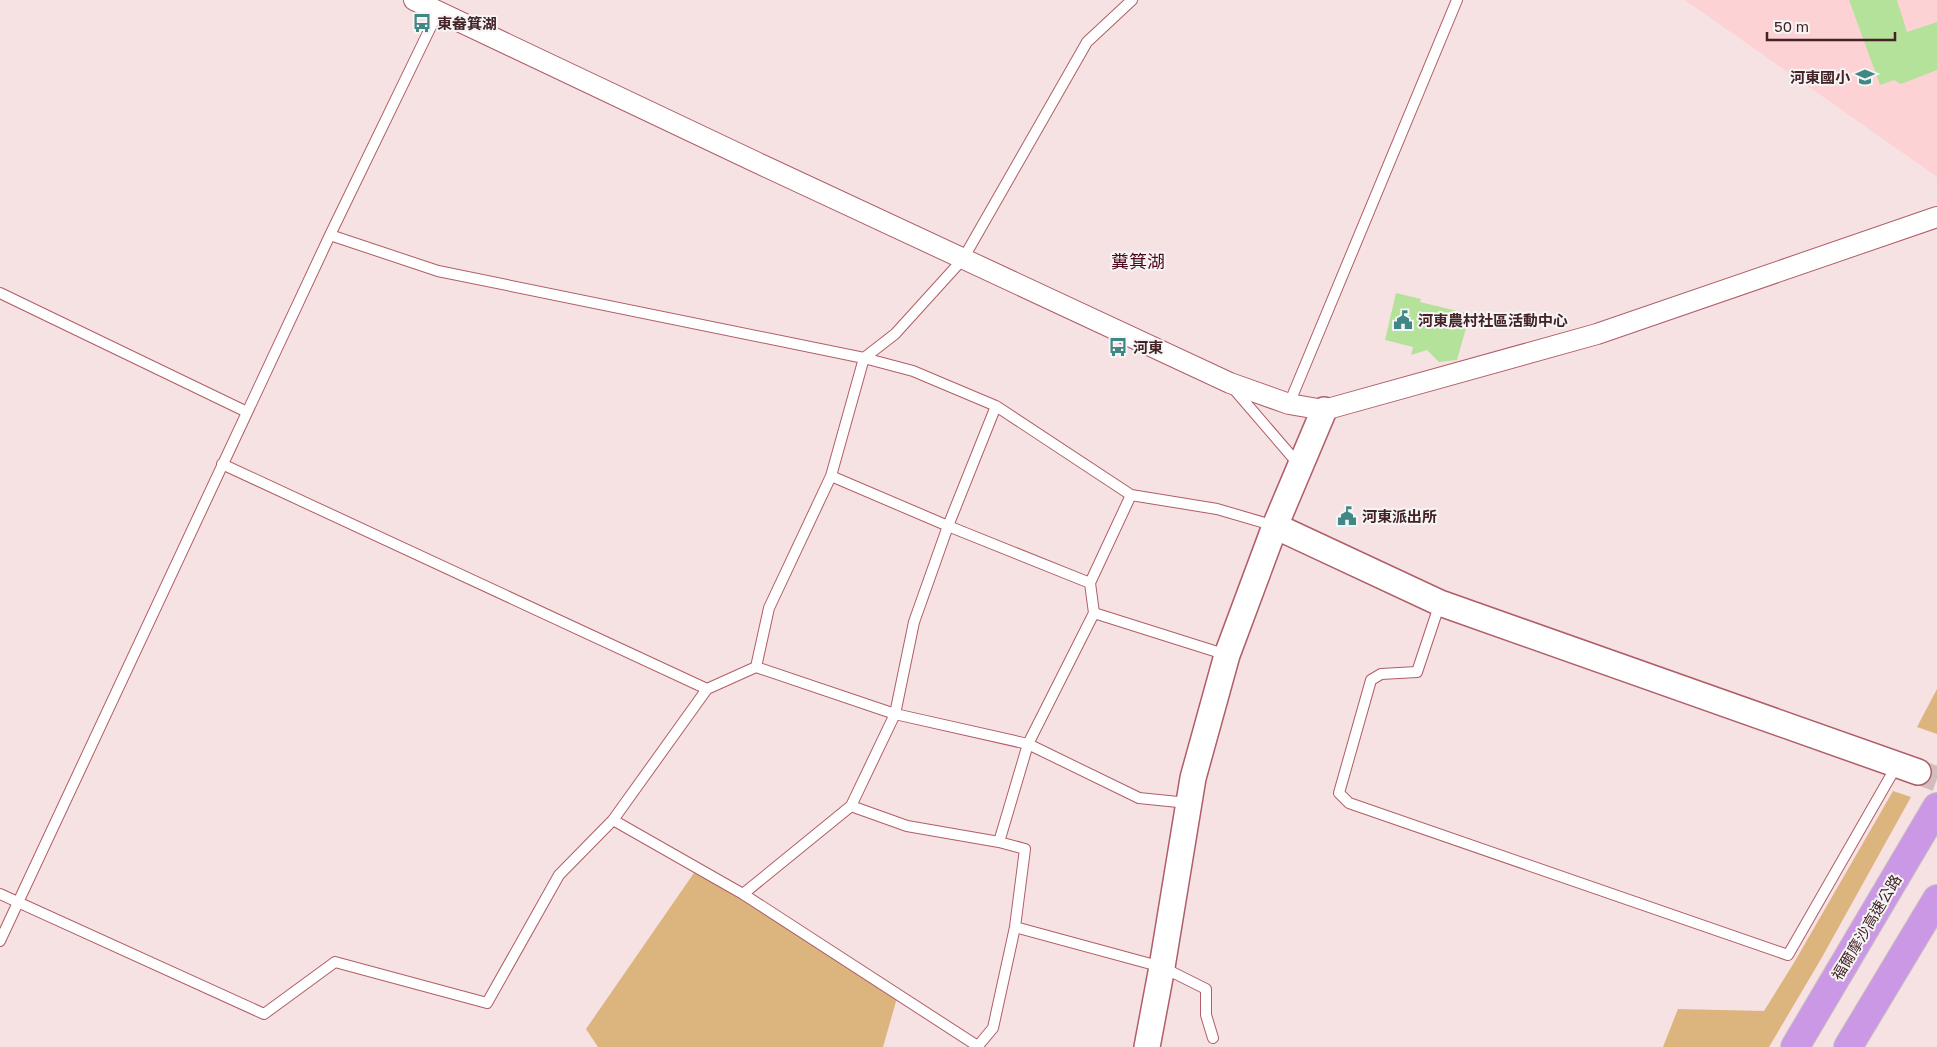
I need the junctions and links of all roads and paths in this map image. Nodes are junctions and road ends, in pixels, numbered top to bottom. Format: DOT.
graph roads {
  1 [pos="414,0"];
  2 [pos="1132,0"];
  3 [pos="1457,0"];
  4 [pos="438,12"];
  5 [pos="1937,217"];
  6 [pos="330,235"];
  7 [pos="964,259"];
  8 [pos="0,293"];
  9 [pos="864,358"];
  10 [pos="1230,383"];
  11 [pos="1289,404"];
  12 [pos="996,406"];
  13 [pos="1324,410"];
  14 [pos="247,412"];
  15 [pos="222,464"];
  16 [pos="1300,466"];
  17 [pos="832,476"];
  18 [pos="1131,495"];
  19 [pos="948,526"];
  20 [pos="1275,526"];
  21 [pos="1090,583"];
  22 [pos="1440,603"];
  23 [pos="1094,613"];
  24 [pos="1227,655"];
  25 [pos="756,667"];
  26 [pos="707,689"];
  27 [pos="895,714"];
  28 [pos="1028,744"];
  29 [pos="1907,768"];
  30 [pos="1188,803"];
  31 [pos="851,806"];
  32 [pos="1937,807"];
  33 [pos="614,820"];
  34 [pos="1000,842"];
  35 [pos="0,894"];
  36 [pos="743,894"];
  37 [pos="1937,899"];
  38 [pos="19,903"];
  39 [pos="1015,927"];
  40 [pos="0,941"];
  41 [pos="1162,967"];
  42 [pos="1214,1038"];
  43 [pos="978,1046"];
  44 [pos="1147,1047"];
  45 [pos="1795,1047"];
  46 [pos="1848,1047"];
  1 -- 4 [label="street"];
  2 -- 7 [label="lane"];
  3 -- 11 [label="lane"];
  4 -- 6 [label="lane"];
  4 -- 7 [label="street"];
  5 -- 13 [label="street"];
  6 -- 9 [label="lane"];
  6 -- 14 [label="lane"];
  7 -- 9 [label="lane"];
  7 -- 10 [label="street"];
  8 -- 14 [label="lane"];
  9 -- 12 [label="lane"];
  9 -- 17 [label="lane"];
  10 -- 11 [label="street"];
  10 -- 16 [label="lane"];
  11 -- 13 [label="street"];
  12 -- 18 [label="lane"];
  12 -- 19 [label="lane"];
  13 -- 16 [label="street"];
  14 -- 15 [label="lane"];
  15 -- 26 [label="lane"];
  15 -- 38 [label="lane"];
  16 -- 20 [label="street"];
  17 -- 19 [label="lane"];
  17 -- 25 [label="lane"];
  18 -- 20 [label="lane"];
  18 -- 21 [label="lane"];
  19 -- 21 [label="lane"];
  19 -- 27 [label="lane"];
  20 -- 22 [label="street"];
  20 -- 24 [label="street"];
  21 -- 23 [label="lane"];
  22 -- 29 [label="street"];
  22 -- 29 [label="lane"];
  23 -- 24 [label="lane"];
  23 -- 28 [label="lane"];
  24 -- 30 [label="street"];
  25 -- 26 [label="lane"];
  25 -- 27 [label="lane"];
  26 -- 33 [label="lane"];
  27 -- 28 [label="lane"];
  27 -- 31 [label="lane"];
  28 -- 30 [label="lane"];
  28 -- 34 [label="lane"];
  30 -- 41 [label="street"];
  31 -- 34 [label="lane"];
  31 -- 36 [label="lane"];
  32 -- 45 [label="highway, 福爾摩沙高速公路"];
  33 -- 36 [label="lane"];
  33 -- 38 [label="lane"];
  34 -- 39 [label="lane"];
  35 -- 38 [label="lane"];
  36 -- 43 [label="lane"];
  37 -- 46 [label="highway"];
  38 -- 40 [label="lane"];
  39 -- 41 [label="lane"];
  39 -- 43 [label="lane"];
  41 -- 42 [label="lane"];
  41 -- 44 [label="street"];
}
